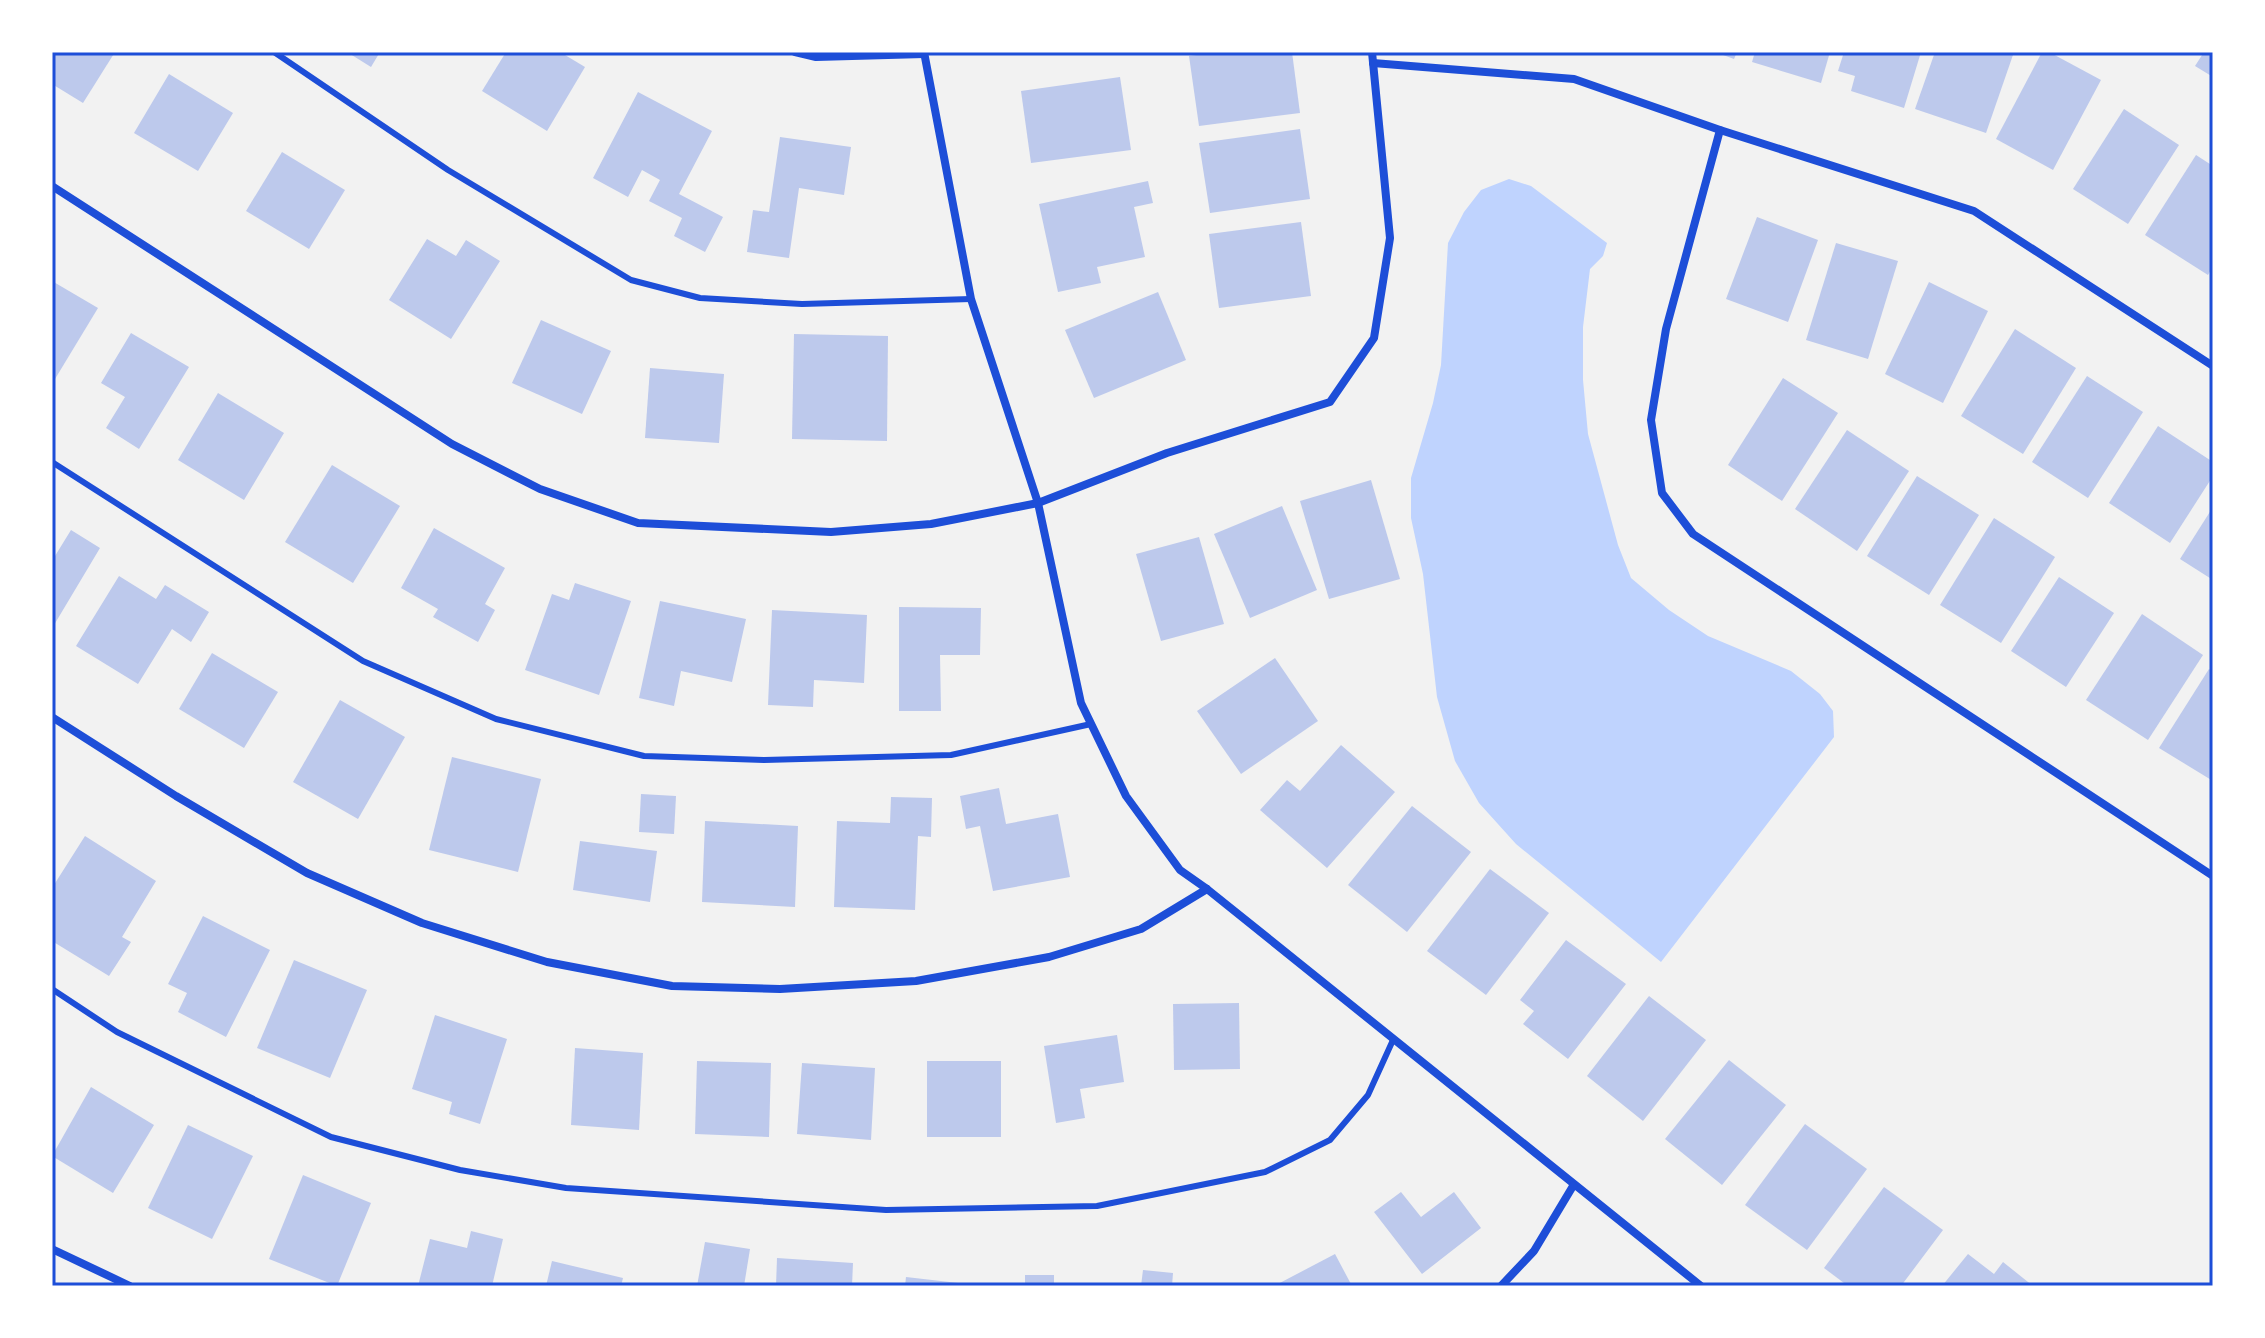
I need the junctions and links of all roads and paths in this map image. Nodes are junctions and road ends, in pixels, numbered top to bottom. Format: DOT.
graph roads {
  1 [pos="274,52"];
  2 [pos="795,52"];
  3 [pos="1372,52"];
  4 [pos="924,53"];
  5 [pos="1373,63"];
  6 [pos="1720,130"];
  7 [pos="52,186"];
  8 [pos="971,299"];
  9 [pos="2213,366"];
  10 [pos="52,462"];
  11 [pos="1038,503"];
  12 [pos="52,717"];
  13 [pos="1091,724"];
  14 [pos="2213,876"];
  15 [pos="1207,889"];
  16 [pos="52,989"];
  17 [pos="1393,1040"];
  18 [pos="1573,1186"];
  19 [pos="52,1249"];
  20 [pos="130,1286"];
  21 [pos="1501,1286"];
  22 [pos="1701,1286"];
  1 -- 8 [label="lane"];
  2 -- 4 [label="street"];
  3 -- 5 [label="street"];
  4 -- 8 [label="street"];
  5 -- 6 [label="street"];
  5 -- 11 [label="street"];
  6 -- 9 [label="street"];
  6 -- 14 [label="street"];
  7 -- 11 [label="street"];
  8 -- 11 [label="street"];
  10 -- 13 [label="lane"];
  11 -- 13 [label="street"];
  12 -- 15 [label="street"];
  13 -- 15 [label="street"];
  15 -- 17 [label="street"];
  16 -- 17 [label="lane"];
  17 -- 18 [label="street"];
  18 -- 21 [label="street"];
  18 -- 22 [label="street"];
  19 -- 20 [label="street"];
}
